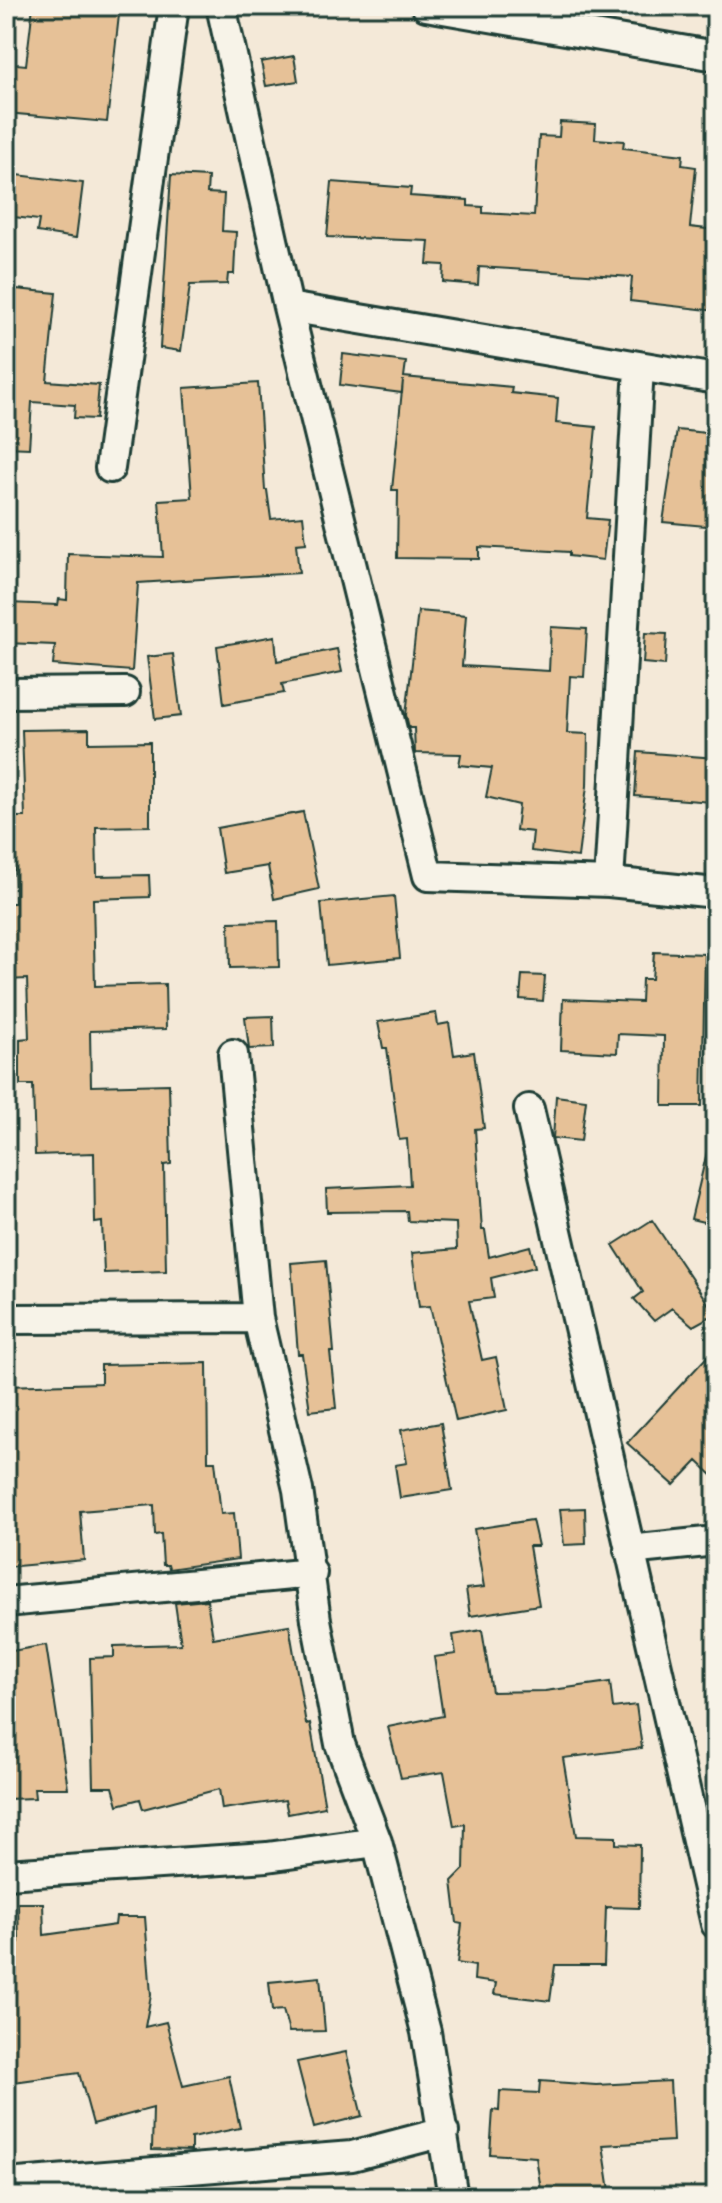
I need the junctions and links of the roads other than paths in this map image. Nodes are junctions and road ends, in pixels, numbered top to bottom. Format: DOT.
graph roads {
  1 [pos="174,6"];
  2 [pos="221,6"];
  3 [pos="426,6"];
  4 [pos="716,56"];
  5 [pos="288,307"];
  6 [pos="639,368"];
  7 [pos="716,379"];
  8 [pos="110,468"];
  9 [pos="125,692"];
  10 [pos="6,693"];
  11 [pos="609,882"];
  12 [pos="716,893"];
  13 [pos="233,1054"];
  14 [pos="529,1109"];
  15 [pos="258,1318"];
  16 [pos="6,1319"];
  17 [pos="716,1541"];
  18 [pos="629,1550"];
  19 [pos="312,1573"];
  20 [pos="6,1602"];
  21 [pos="377,1842"];
  22 [pos="6,1874"];
  23 [pos="713,1894"];
  24 [pos="716,1924"];
  25 [pos="444,2132"];
  26 [pos="6,2184"];
  27 [pos="453,2197"];
  1 -- 8 [label="street"];
  2 -- 5 [label="street"];
  3 -- 4 [label="street"];
  5 -- 6 [label="street"];
  5 -- 11 [label="street"];
  6 -- 7 [label="street"];
  6 -- 11 [label="street"];
  9 -- 10 [label="street"];
  11 -- 12 [label="street"];
  13 -- 15 [label="street"];
  14 -- 18 [label="street"];
  15 -- 16 [label="street"];
  15 -- 19 [label="street"];
  17 -- 18 [label="street"];
  18 -- 23 [label="street"];
  19 -- 20 [label="street"];
  19 -- 21 [label="street"];
  21 -- 22 [label="street"];
  21 -- 25 [label="street"];
  23 -- 24 [label="street"];
  25 -- 26 [label="street"];
  25 -- 27 [label="street"];
}
